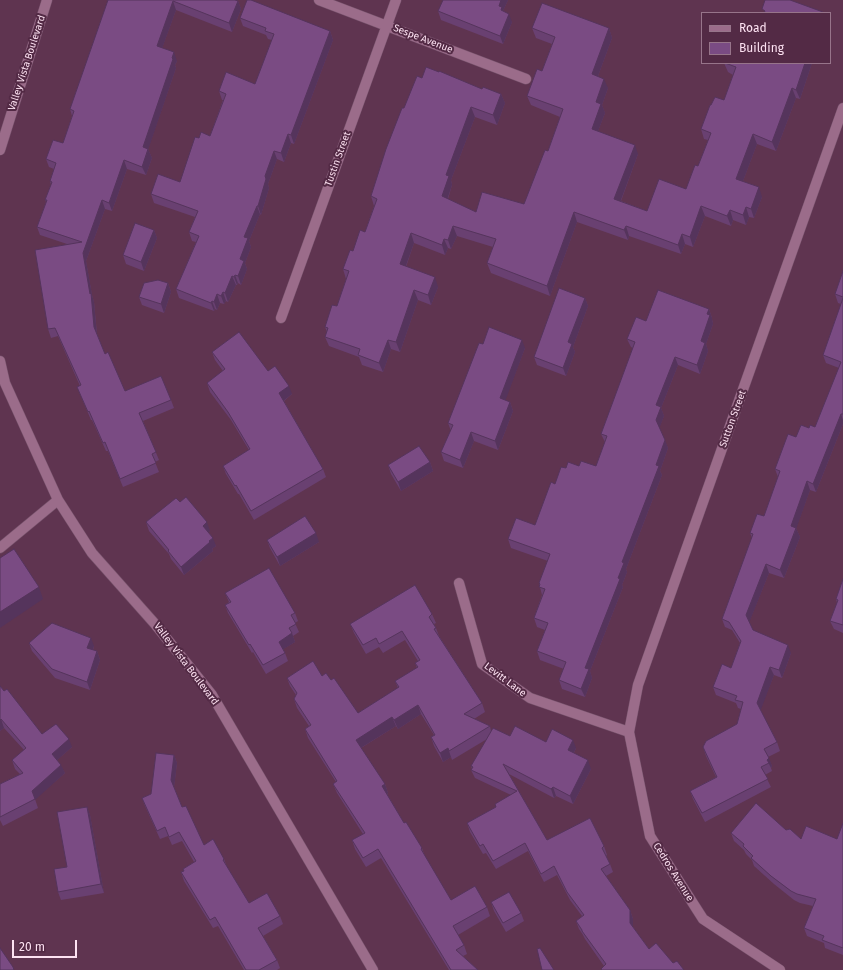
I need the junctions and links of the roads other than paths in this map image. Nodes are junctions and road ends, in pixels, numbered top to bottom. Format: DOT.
graph roads {
  1 [pos="48,0"];
  2 [pos="319,0"];
  3 [pos="396,0"];
  4 [pos="386,24"];
  5 [pos="526,78"];
  6 [pos="843,108"];
  7 [pos="0,150"];
  8 [pos="281,318"];
  9 [pos="0,361"];
  10 [pos="2,383"];
  11 [pos="58,500"];
  12 [pos="0,548"];
  13 [pos="459,583"];
  14 [pos="629,732"];
  15 [pos="373,970"];
  16 [pos="780,970"];
  1 -- 7 [label="street, Valley Vista Boulevard"];
  2 -- 4 [label="street, Sespe Avenue"];
  3 -- 4 [label="street, Tustin Street"];
  4 -- 5 [label="street, Sespe Avenue"];
  4 -- 8 [label="street, Tustin Street"];
  6 -- 14 [label="street, Sutton Street"];
  9 -- 10 [label="street, Valley Vista Boulevard"];
  10 -- 11 [label="street, Valley Vista Boulevard"];
  11 -- 12 [label="street"];
  11 -- 15 [label="street, Valley Vista Boulevard"];
  13 -- 14 [label="street, Levitt Lane"];
  14 -- 16 [label="street, Cedros Avenue"];
}
